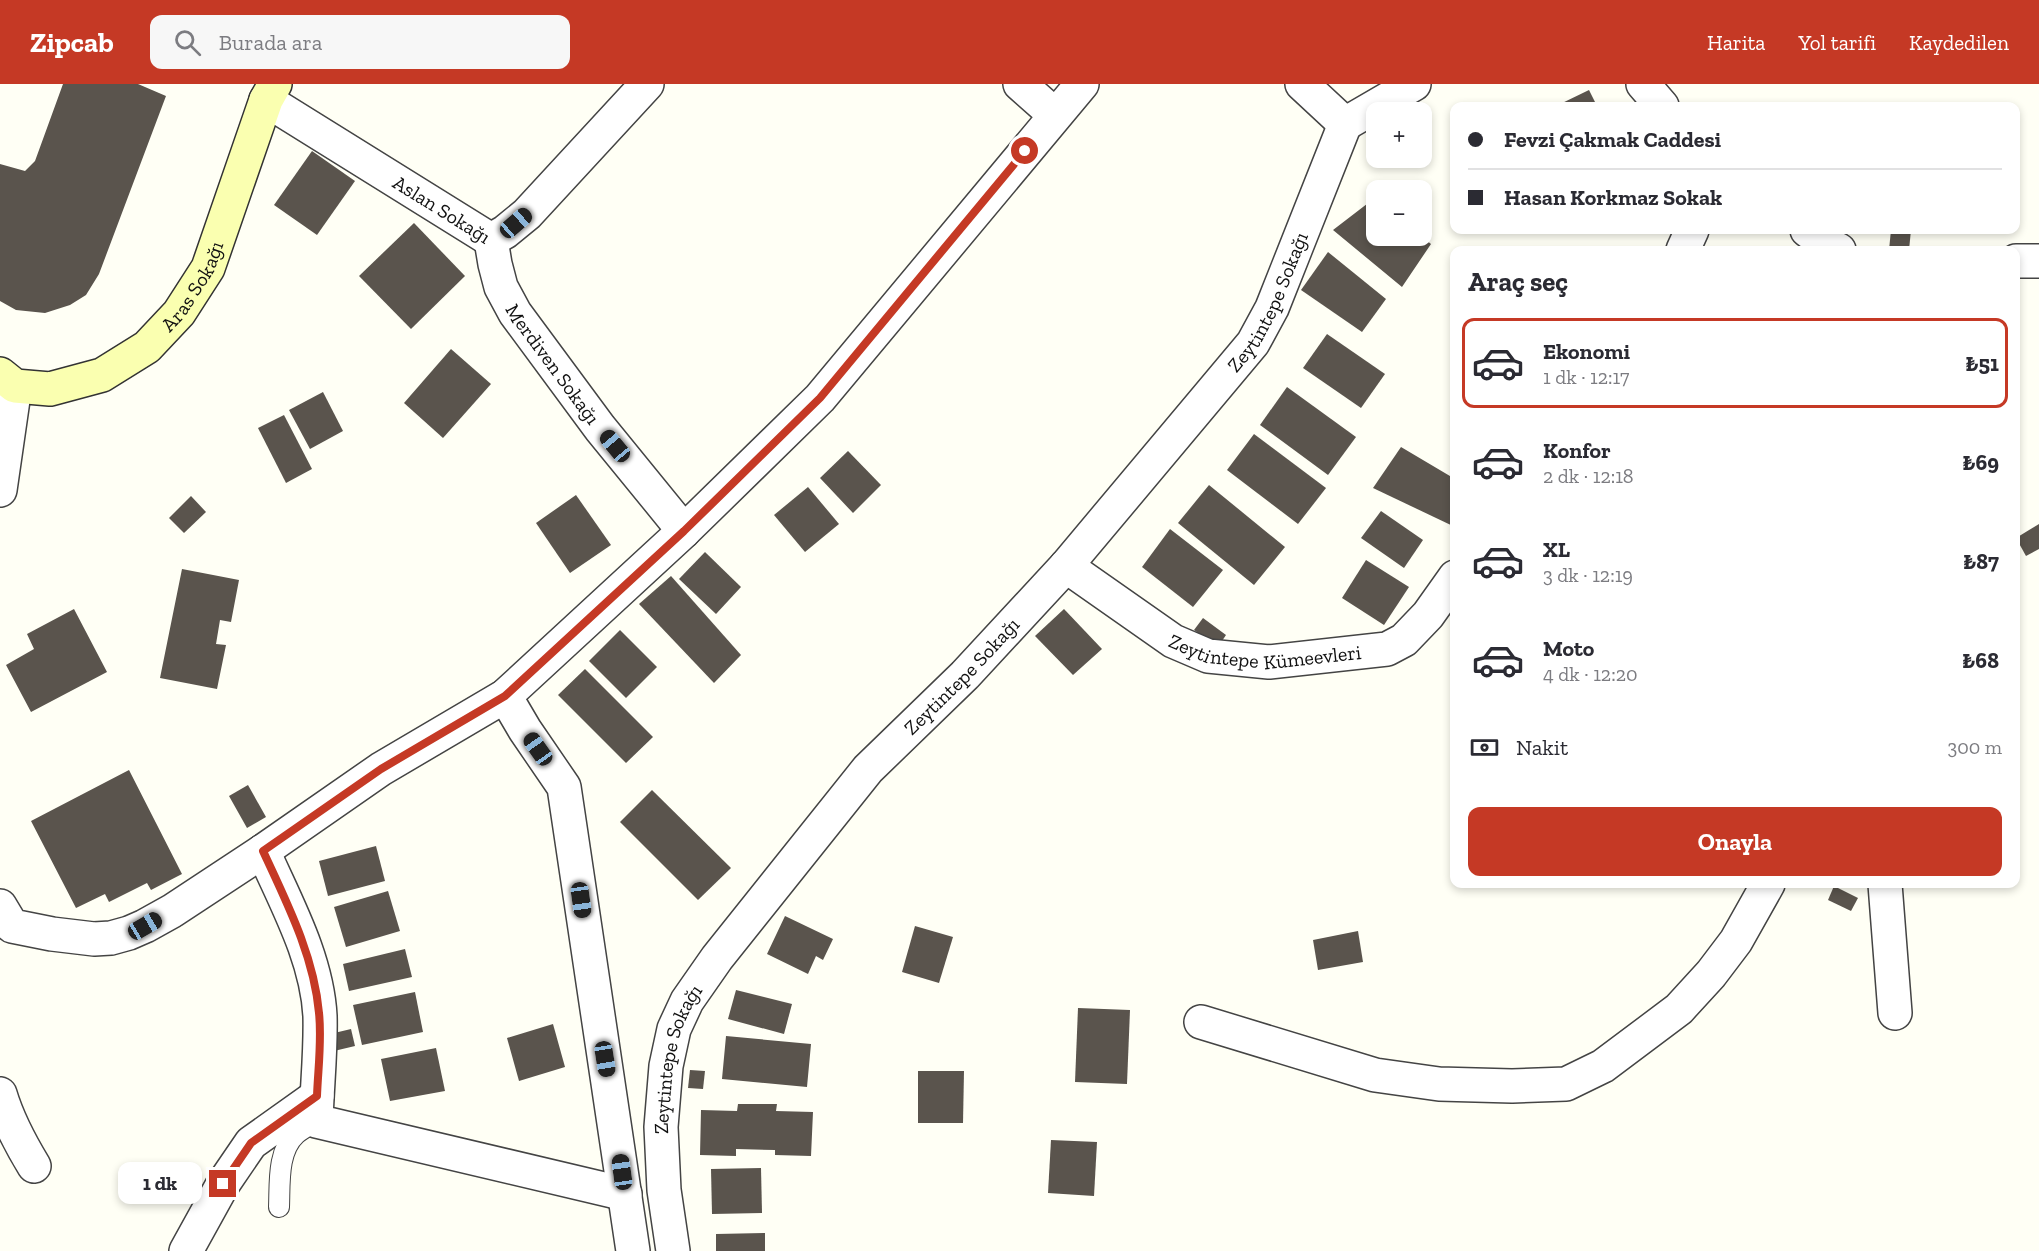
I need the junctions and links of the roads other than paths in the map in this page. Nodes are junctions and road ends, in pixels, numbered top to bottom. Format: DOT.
graph roads {
  1 [pos="647,84"];
  2 [pos="1020,84"];
  3 [pos="1082,84"];
  4 [pos="1302,84"];
  5 [pos="1414,84"];
  6 [pos="1643,84"];
  7 [pos="271,92"];
  8 [pos="1659,102"];
  9 [pos="1055,115"];
  10 [pos="1345,124"];
  11 [pos="1813,234"];
  12 [pos="491,240"];
  13 [pos="1833,246"];
  14 [pos="2020,261"];
  15 [pos="2039,261"];
  16 [pos="8,380"];
  17 [pos="0,490"];
  18 [pos="684,531"];
  19 [pos="1066,566"];
  20 [pos="1450,584"];
  21 [pos="505,696"];
  22 [pos="263,851"];
  23 [pos="1766,888"];
  24 [pos="1885,888"];
  25 [pos="4,924"];
  26 [pos="1895,1013"];
  27 [pos="1201,1022"];
  28 [pos="0,1094"];
  29 [pos="317,1109"];
  30 [pos="34,1166"];
  31 [pos="625,1194"];
  32 [pos="279,1207"];
  33 [pos="186,1251"];
  34 [pos="633,1251"];
  35 [pos="673,1251"];
  1 -- 12 [label="street, Aslan Sokağı"];
  2 -- 9 [label="street"];
  3 -- 9 [label="street"];
  4 -- 10 [label="street"];
  5 -- 10 [label="street"];
  6 -- 8 [label="street"];
  7 -- 12 [label="street, Aslan Sokağı"];
  7 -- 16 [label="main road, Aras Sokağı"];
  9 -- 18 [label="street"];
  10 -- 19 [label="street, Zeytintepe Sokağı"];
  11 -- 13 [label="street"];
  12 -- 18 [label="street, Merdiven Sokağı"];
  14 -- 15 [label="street"];
  16 -- 17 [label="street"];
  18 -- 21 [label="street"];
  19 -- 20 [label="street, Zeytintepe Kümeevleri"];
  19 -- 35 [label="street, Zeytintepe Sokağı"];
  21 -- 22 [label="street"];
  21 -- 31 [label="street"];
  22 -- 25 [label="street"];
  22 -- 29 [label="street"];
  23 -- 27 [label="street"];
  24 -- 26 [label="street"];
  28 -- 30 [label="street"];
  29 -- 31 [label="street"];
  29 -- 32 [label="lane"];
  29 -- 33 [label="street"];
  31 -- 34 [label="street"];
}
